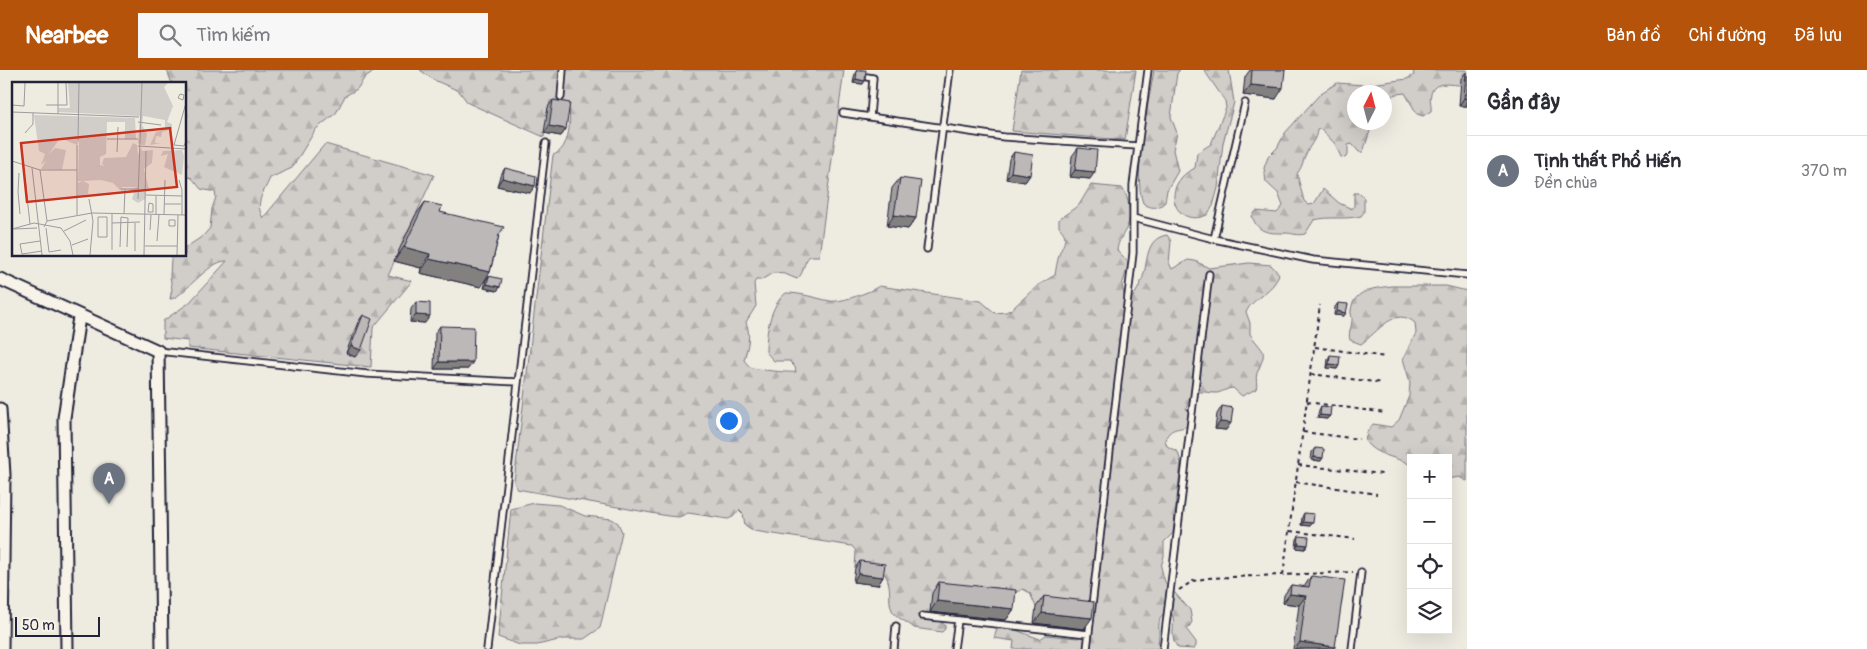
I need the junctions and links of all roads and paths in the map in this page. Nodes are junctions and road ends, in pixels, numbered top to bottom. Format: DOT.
graph roads {
  1 [pos="563,70"];
  2 [pos="950,70"];
  3 [pos="1148,70"];
  4 [pos="867,77"];
  5 [pos="560,97"];
  6 [pos="1244,103"];
  7 [pos="843,113"];
  8 [pos="870,117"];
  9 [pos="942,128"];
  10 [pos="546,143"];
  11 [pos="1137,146"];
  12 [pos="1133,218"];
  13 [pos="1214,240"];
  14 [pos="926,249"];
  15 [pos="1209,274"];
  16 [pos="1467,275"];
  17 [pos="0,279"];
  18 [pos="1320,305"];
  19 [pos="79,316"];
  20 [pos="1315,347"];
  21 [pos="158,351"];
  22 [pos="1386,357"];
  23 [pos="1311,374"];
  24 [pos="518,382"];
  25 [pos="1382,383"];
  26 [pos="1307,402"];
  27 [pos="0,409"];
  28 [pos="1386,413"];
  29 [pos="1303,432"];
  30 [pos="1359,439"];
  31 [pos="1298,465"];
  32 [pos="1382,474"];
  33 [pos="1296,482"];
  34 [pos="1377,494"];
  35 [pos="1289,531"];
  36 [pos="1355,539"];
  37 [pos="2,550"];
  38 [pos="1362,572"];
  39 [pos="1283,575"];
  40 [pos="1168,604"];
  41 [pos="922,616"];
  42 [pos="958,620"];
  43 [pos="896,626"];
  44 [pos="1088,634"];
  45 [pos="2,649"];
  46 [pos="67,649"];
  47 [pos="162,649"];
  48 [pos="487,649"];
  49 [pos="894,649"];
  50 [pos="954,649"];
  51 [pos="1086,649"];
  52 [pos="1163,649"];
  53 [pos="1352,649"];
  1 -- 5 [label="lane"];
  2 -- 9 [label="lane"];
  3 -- 11 [label="lane"];
  4 -- 8 [label="lane"];
  6 -- 13 [label="lane"];
  7 -- 8 [label="lane"];
  8 -- 9 [label="lane"];
  9 -- 11 [label="lane"];
  9 -- 14 [label="lane"];
  10 -- 24 [label="lane"];
  11 -- 12 [label="lane"];
  12 -- 13 [label="lane"];
  12 -- 44 [label="lane"];
  13 -- 16 [label="lane"];
  15 -- 40 [label="lane"];
  17 -- 19 [label="street"];
  18 -- 20 [label="path"];
  19 -- 21 [label="street"];
  19 -- 46 [label="street"];
  20 -- 22 [label="path"];
  20 -- 23 [label="path"];
  21 -- 24 [label="lane"];
  21 -- 47 [label="street"];
  23 -- 25 [label="path"];
  23 -- 26 [label="path"];
  24 -- 48 [label="lane"];
  26 -- 28 [label="path"];
  26 -- 29 [label="path"];
  27 -- 37 [label="street"];
  29 -- 30 [label="path"];
  29 -- 31 [label="path"];
  31 -- 32 [label="path"];
  31 -- 33 [label="path"];
  33 -- 34 [label="path"];
  33 -- 35 [label="path"];
  35 -- 36 [label="path"];
  35 -- 39 [label="path"];
  37 -- 45 [label="street"];
  38 -- 39 [label="path"];
  38 -- 53 [label="lane"];
  39 -- 40 [label="path"];
  40 -- 52 [label="lane"];
  41 -- 42 [label="lane"];
  42 -- 44 [label="lane"];
  42 -- 50 [label="lane"];
  43 -- 49 [label="lane"];
  44 -- 51 [label="lane"];
}
